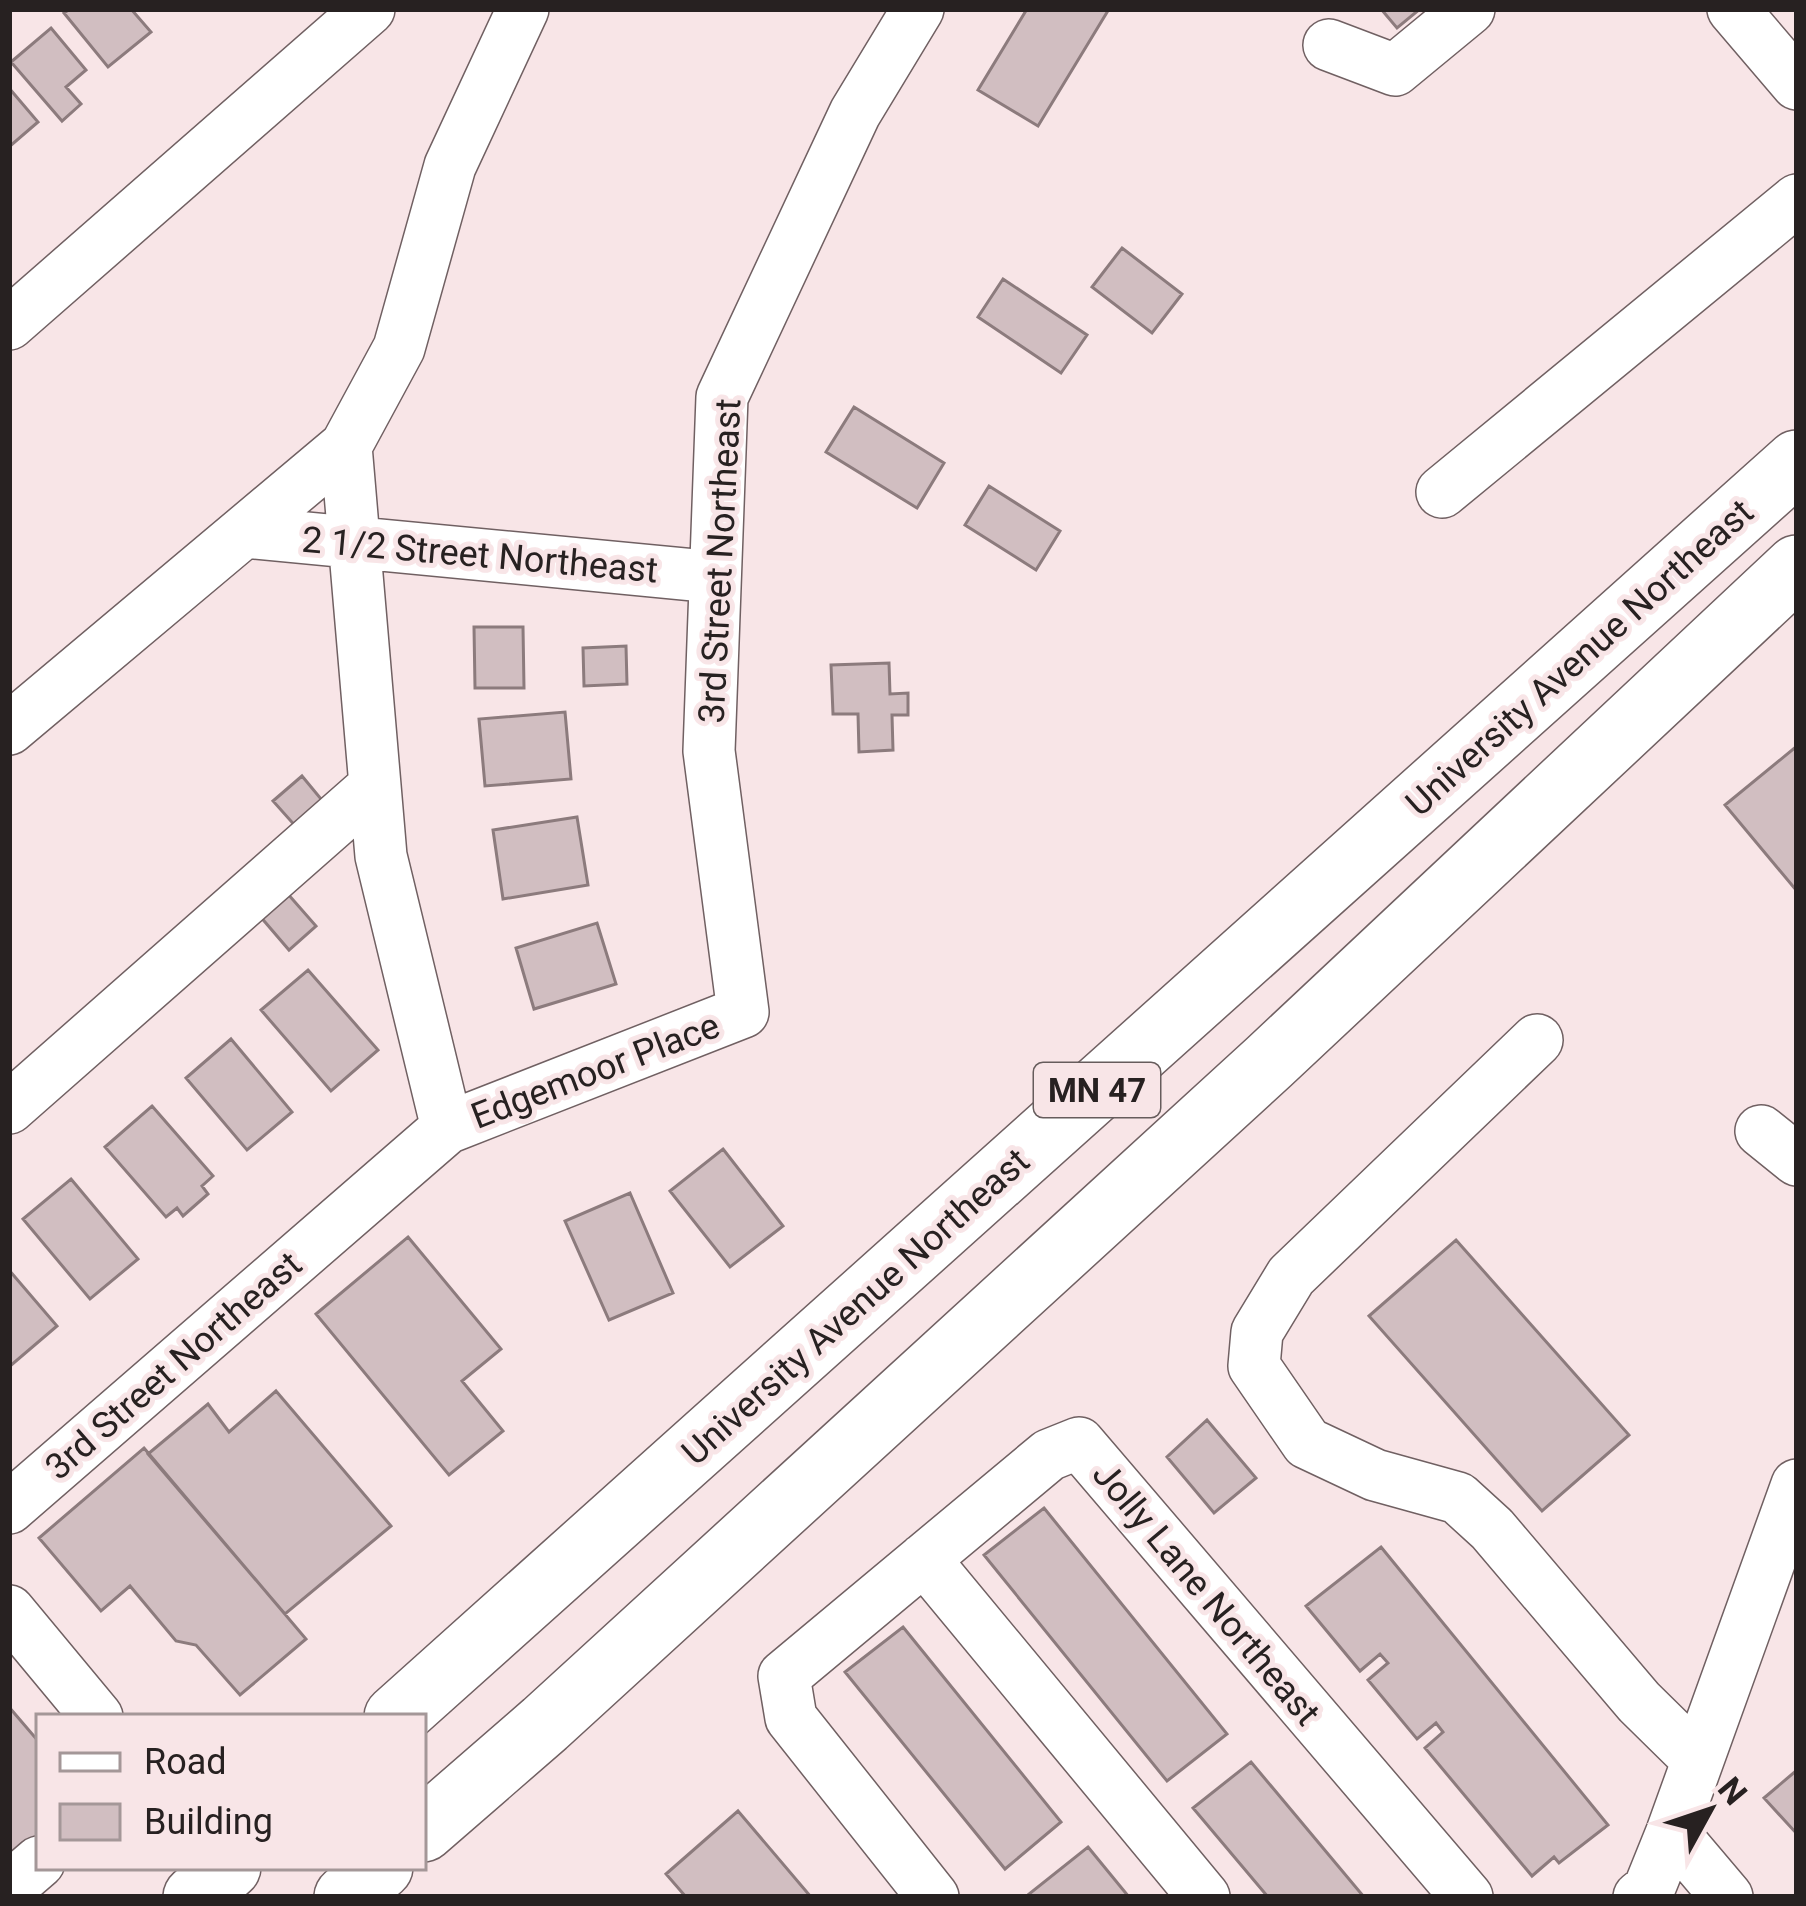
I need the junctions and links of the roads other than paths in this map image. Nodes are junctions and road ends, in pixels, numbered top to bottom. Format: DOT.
graph roads {
  1 [pos="369,9"];
  2 [pos="523,9"];
  3 [pos="918,9"];
  4 [pos="1469,9"];
  5 [pos="1733,9"];
  6 [pos="1329,45"];
  7 [pos="1797,85"];
  8 [pos="1797,200"];
  9 [pos="9,324"];
  10 [pos="346,446"];
  11 [pos="1797,462"];
  12 [pos="1442,492"];
  13 [pos="244,532"];
  14 [pos="354,541"];
  15 [pos="1797,567"];
  16 [pos="715,577"];
  17 [pos="9,729"];
  18 [pos="375,786"];
  19 [pos="743,1012"];
  20 [pos="1537,1040"];
  21 [pos="9,1108"];
  22 [pos="447,1128"];
  23 [pos="1797,1485"];
  24 [pos="9,1508"];
  25 [pos="1787,1544"];
  26 [pos="924,1559"];
  27 [pos="10,1615"];
  28 [pos="94,1714"];
  29 [pos="399,1714"];
  30 [pos="1698,1760"];
  31 [pos="426,1827"];
  32 [pos="1672,1832"];
  33 [pos="36,1865"];
  34 [pos="226,1870"];
  35 [pos="378,1870"];
  36 [pos="9,1888"];
  37 [pos="195,1897"];
  38 [pos="346,1897"];
  39 [pos="933,1897"];
  40 [pos="1204,1897"];
  41 [pos="1466,1897"];
  42 [pos="1639,1897"];
  43 [pos="1727,1897"];
  1 -- 9 [label="street"];
  2 -- 10 [label="street"];
  3 -- 16 [label="street, 3rd Street Northeast"];
  4 -- 6 [label="street"];
  5 -- 7 [label="street"];
  8 -- 12 [label="street"];
  10 -- 13 [label="street, 2 1/2 Street Northeast"];
  10 -- 14 [label="street"];
  11 -- 29 [label="main road, University Avenue Northeast / MN 47"];
  13 -- 14 [label="street, 2 1/2 Street Northeast"];
  13 -- 17 [label="street, 2 1/2 Street Northeast"];
  14 -- 16 [label="street, 2 1/2 Street Northeast"];
  14 -- 18 [label="street"];
  15 -- 31 [label="main road, MN 47"];
  16 -- 19 [label="street, 3rd Street Northeast"];
  18 -- 21 [label="street"];
  18 -- 22 [label="street"];
  19 -- 22 [label="street, Edgemoor Place"];
  20 -- 30 [label="street"];
  22 -- 24 [label="street, 3rd Street Northeast"];
  23 -- 25 [label="street"];
  25 -- 30 [label="street"];
  26 -- 39 [label="street, Jolly Lane Northeast"];
  26 -- 40 [label="street"];
  26 -- 41 [label="street, Jolly Lane Northeast"];
  27 -- 28 [label="street"];
  30 -- 32 [label="street"];
  32 -- 42 [label="street"];
  32 -- 43 [label="street"];
  33 -- 36 [label="street"];
  34 -- 37 [label="main road"];
  35 -- 38 [label="main road"];
}
